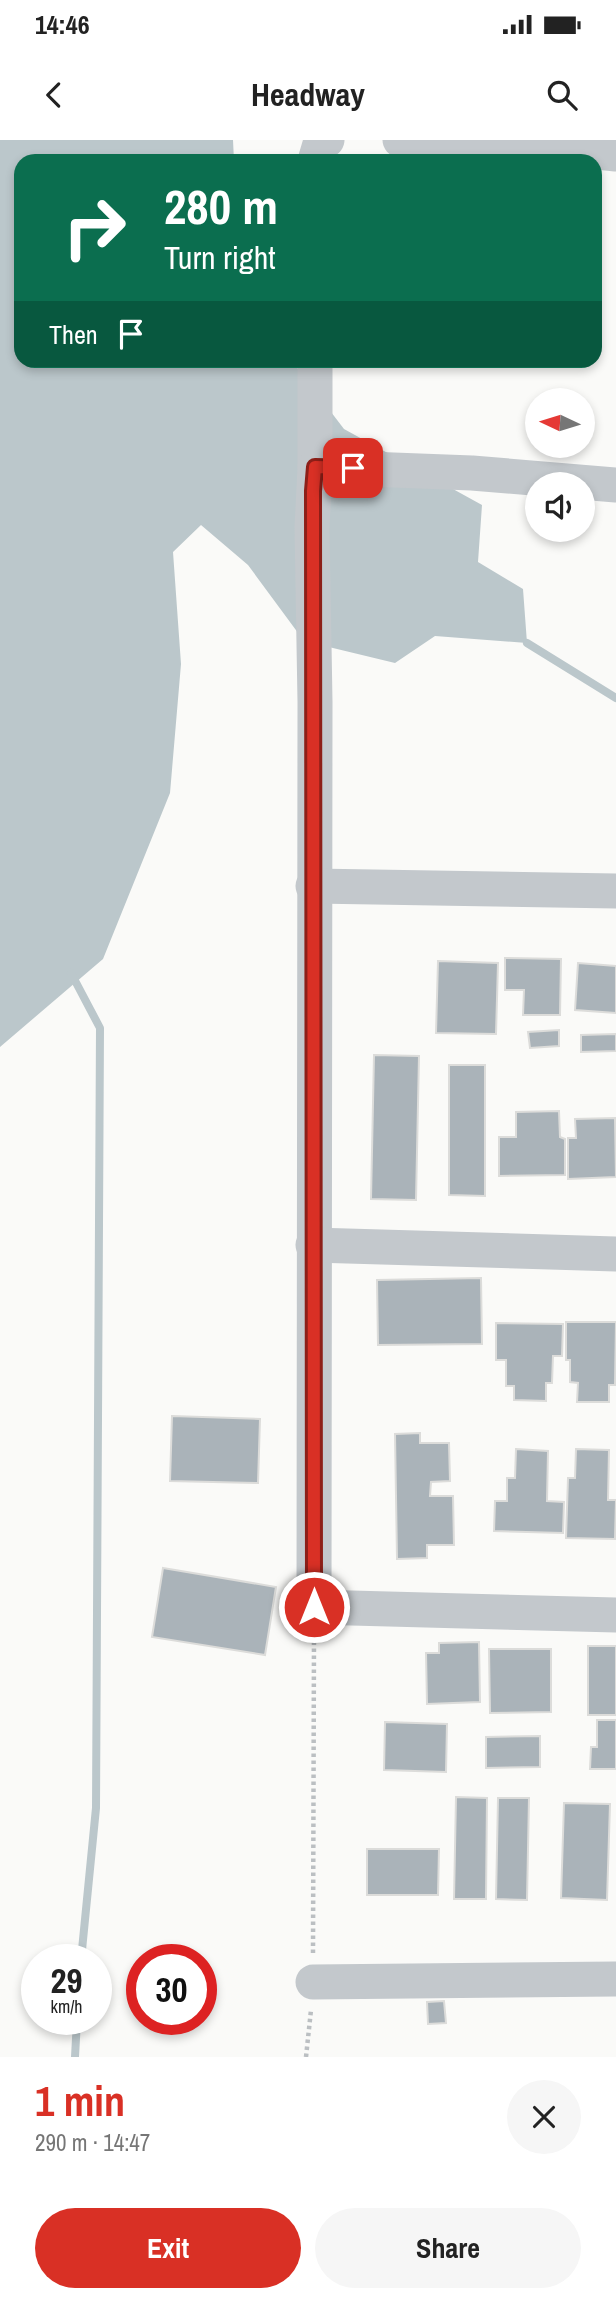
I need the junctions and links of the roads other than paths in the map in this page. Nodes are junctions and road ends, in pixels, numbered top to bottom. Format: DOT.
graph roads {
  1 [pos="327,140"];
  2 [pos="400,140"];
  3 [pos="317,154"];
  4 [pos="616,154"];
  5 [pos="315,368"];
  6 [pos="315,467"];
  7 [pos="616,485"];
  8 [pos="313,886"];
  9 [pos="616,891"];
  10 [pos="313,1245"];
  11 [pos="616,1254"];
  12 [pos="616,1615"];
  13 [pos="616,1979"];
  14 [pos="313,1982"];
  1 -- 3 [label="street"];
  2 -- 4 [label="street"];
  5 -- 6 [label="street"];
  6 -- 7 [label="street"];
  6 -- 8 [label="street"];
  8 -- 9 [label="street"];
  8 -- 10 [label="street"];
  10 -- 11 [label="street"];
  10 -- 12 [label="street"];
  13 -- 14 [label="street"];
}
